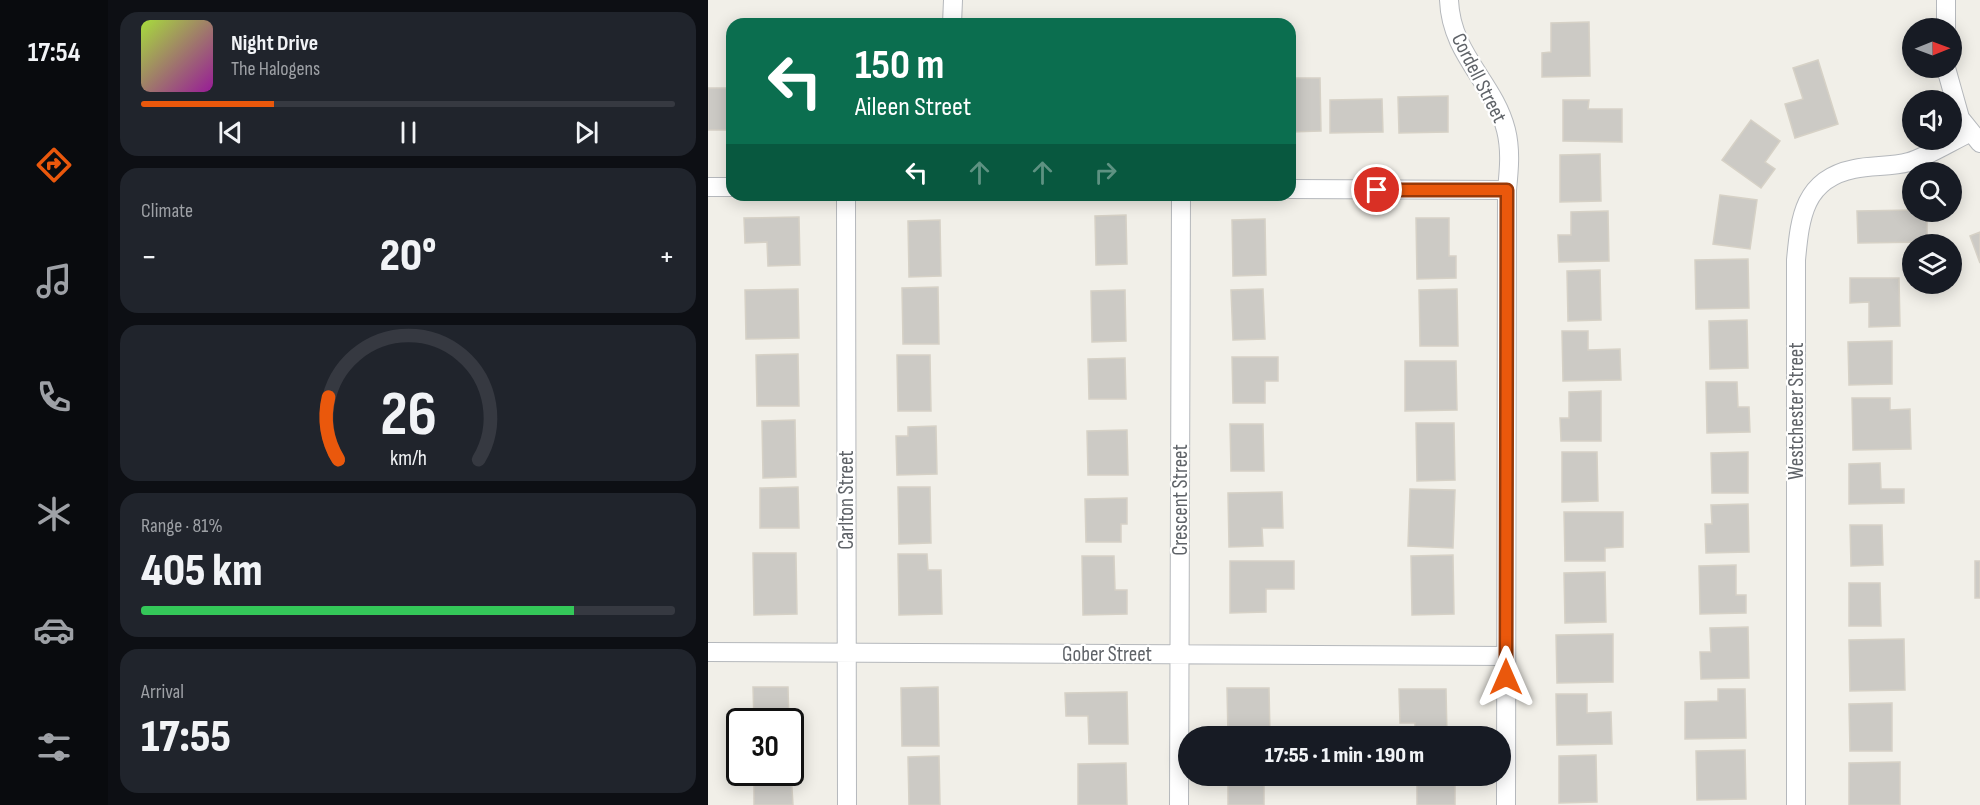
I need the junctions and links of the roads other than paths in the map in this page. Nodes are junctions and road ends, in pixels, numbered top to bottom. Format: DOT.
graph roads {
  1 [pos="952,0"];
  2 [pos="1449,0"];
  3 [pos="1946,0"];
  4 [pos="952,18"];
  5 [pos="1946,18"];
  6 [pos="1949,78"];
  7 [pos="1975,138"];
  8 [pos="708,186"];
  9 [pos="726,187"];
  10 [pos="1296,189"];
  11 [pos="1507,190"];
  12 [pos="846,201"];
  13 [pos="1181,201"];
  14 [pos="708,652"];
  15 [pos="846,652"];
  16 [pos="1180,654"];
  17 [pos="1506,656"];
  18 [pos="846,805"];
  19 [pos="1179,805"];
  20 [pos="1506,805"];
  21 [pos="1796,805"];
  1 -- 4 [label="street"];
  2 -- 11 [label="street, Cordell Street"];
  3 -- 5 [label="street"];
  6 -- 7 [label="street"];
  7 -- 21 [label="street, Westchester Street"];
  8 -- 9 [label="street"];
  10 -- 11 [label="street"];
  11 -- 17 [label="street, Cordell Street"];
  12 -- 15 [label="street, Carlton Street"];
  13 -- 16 [label="street, Crescent Street"];
  14 -- 15 [label="street, Gober Street"];
  15 -- 16 [label="street, Gober Street"];
  15 -- 18 [label="street, Carlton Street"];
  16 -- 17 [label="street, Gober Street"];
  16 -- 19 [label="street, Crescent Street"];
  17 -- 20 [label="street, Cordell Street"];
}
